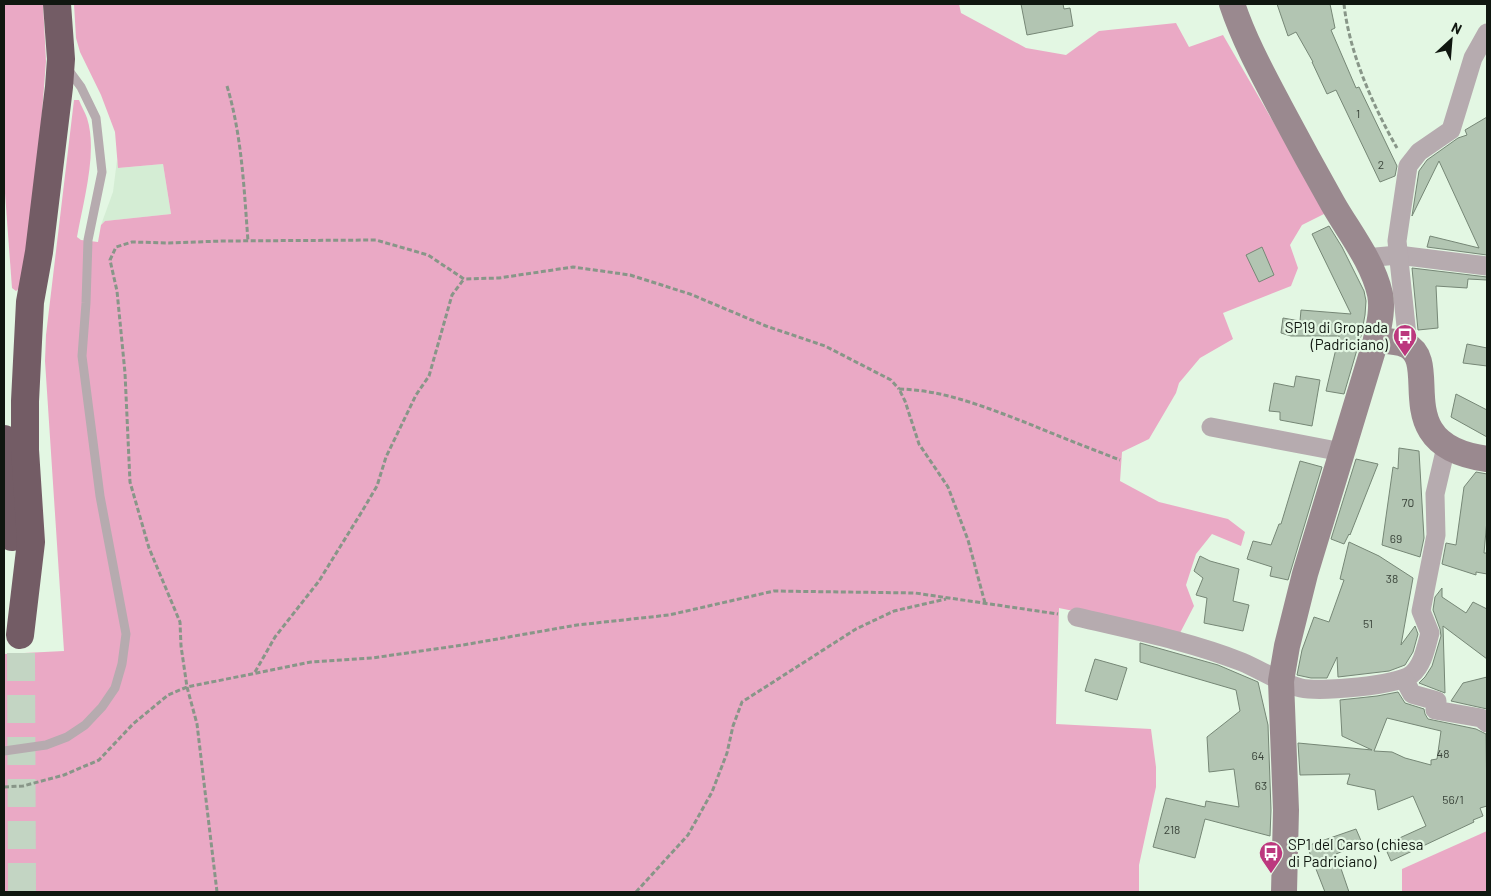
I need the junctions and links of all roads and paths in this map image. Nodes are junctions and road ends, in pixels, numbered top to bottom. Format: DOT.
graph roads {
  1 [pos="57,4"];
  2 [pos="1232,4"];
  3 [pos="1344,4"];
  4 [pos="1487,33"];
  5 [pos="61,59"];
  6 [pos="227,86"];
  7 [pos="1408,166"];
  8 [pos="248,241"];
  9 [pos="1398,255"];
  10 [pos="1365,258"];
  11 [pos="1487,266"];
  12 [pos="464,279"];
  13 [pos="1376,340"];
  14 [pos="1408,345"];
  15 [pos="899,389"];
  16 [pos="1211,427"];
  17 [pos="4,439"];
  18 [pos="1446,446"];
  19 [pos="1342,452"];
  20 [pos="1487,459"];
  21 [pos="1120,460"];
  22 [pos="949,598"];
  23 [pos="985,603"];
  24 [pos="1077,617"];
  25 [pos="254,673"];
  26 [pos="1404,679"];
  27 [pos="1280,681"];
  28 [pos="187,687"];
  29 [pos="1487,723"];
  30 [pos="4,751"];
  31 [pos="4,787"];
  32 [pos="216,892"];
  33 [pos="636,892"];
  34 [pos="1284,892"];
  1 -- 5 [label="highway"];
  2 -- 10 [label="main road"];
  3 -- 7 [label="path"];
  4 -- 7 [label="street"];
  5 -- 17 [label="highway"];
  5 -- 30 [label="lane"];
  6 -- 8 [label="path"];
  7 -- 9 [label="street"];
  8 -- 12 [label="path"];
  8 -- 28 [label="path"];
  9 -- 10 [label="street"];
  9 -- 11 [label="street"];
  9 -- 14 [label="street"];
  10 -- 13 [label="main road"];
  12 -- 15 [label="path"];
  12 -- 25 [label="path"];
  13 -- 14 [label="main road"];
  13 -- 19 [label="main road"];
  14 -- 18 [label="main road"];
  15 -- 21 [label="path"];
  15 -- 23 [label="path"];
  16 -- 19 [label="street"];
  18 -- 20 [label="main road"];
  18 -- 26 [label="street"];
  19 -- 27 [label="main road"];
  22 -- 23 [label="path"];
  22 -- 25 [label="path"];
  22 -- 33 [label="path"];
  23 -- 24 [label="path"];
  24 -- 27 [label="street"];
  25 -- 28 [label="path"];
  26 -- 27 [label="street"];
  26 -- 29 [label="street"];
  27 -- 34 [label="main road"];
  28 -- 31 [label="path"];
  28 -- 32 [label="path"];
}
